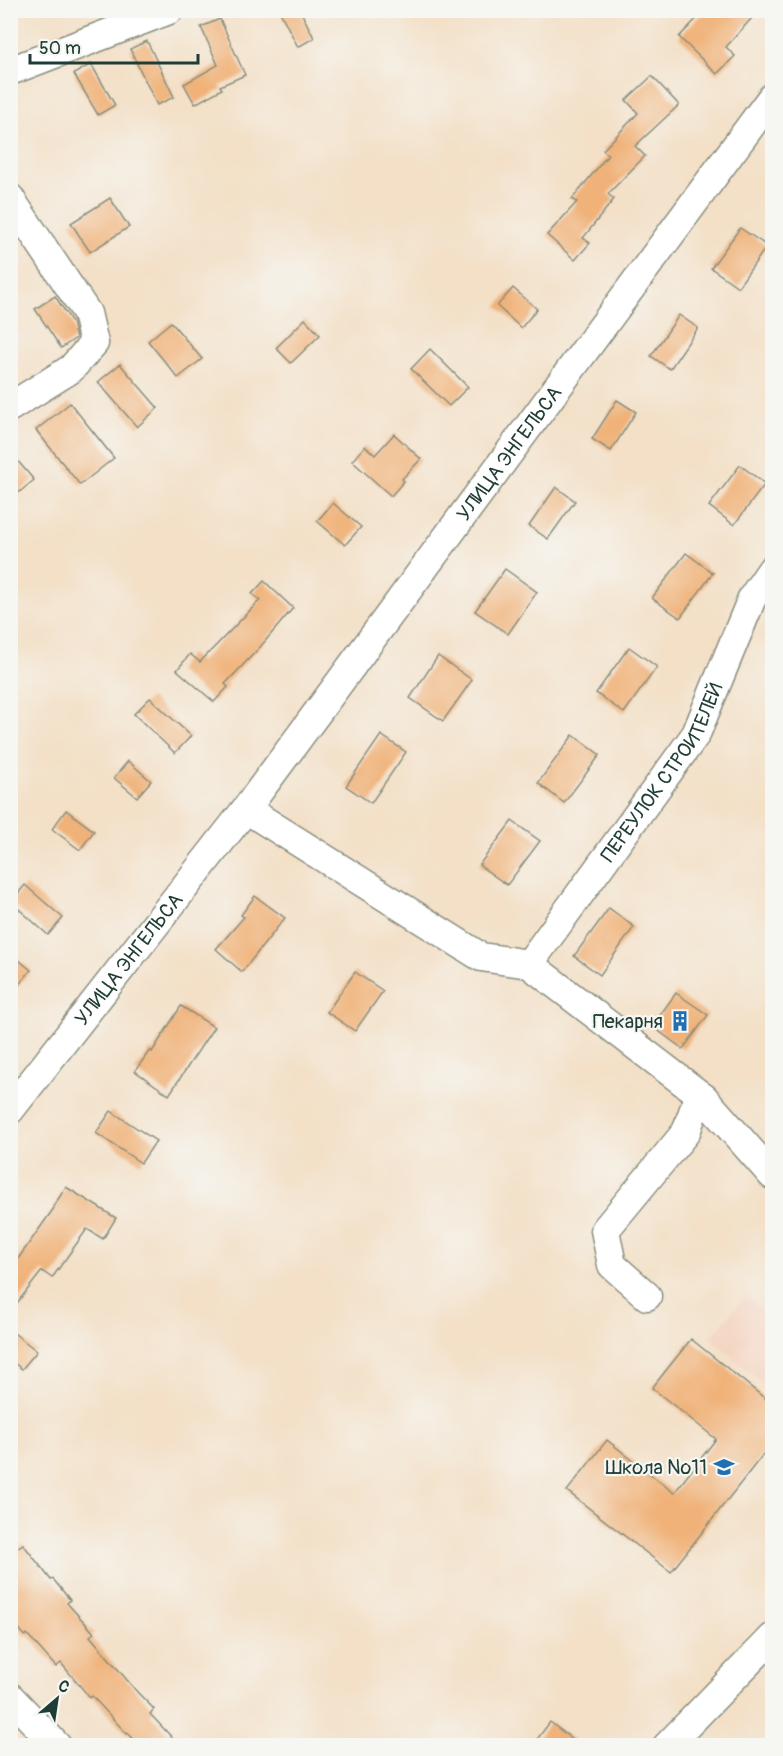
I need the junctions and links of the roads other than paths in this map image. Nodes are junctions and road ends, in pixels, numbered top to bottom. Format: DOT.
graph roads {
  1 [pos="169,10"];
  2 [pos="10,71"];
  3 [pos="772,97"];
  4 [pos="10,198"];
  5 [pos="10,407"];
  6 [pos="772,569"];
  7 [pos="246,809"];
  8 [pos="529,964"];
  9 [pos="704,1098"];
  10 [pos="10,1110"];
  11 [pos="772,1175"];
  12 [pos="647,1296"];
  13 [pos="772,1638"];
  14 [pos="14,1706"];
  15 [pos="57,1746"];
  16 [pos="668,1746"];
  1 -- 2 [label="street"];
  3 -- 7 [label="street, УЛИЦА ЭНГЕЛЬСА"];
  4 -- 5 [label="street"];
  6 -- 8 [label="street, ПЕРЕУЛОК СТРОИТЕЛЕЙ"];
  7 -- 8 [label="street"];
  7 -- 10 [label="street, УЛИЦА ЭНГЕЛЬСА"];
  8 -- 9 [label="street"];
  9 -- 11 [label="street"];
  9 -- 12 [label="street"];
  13 -- 16 [label="street"];
  14 -- 15 [label="street"];
}
